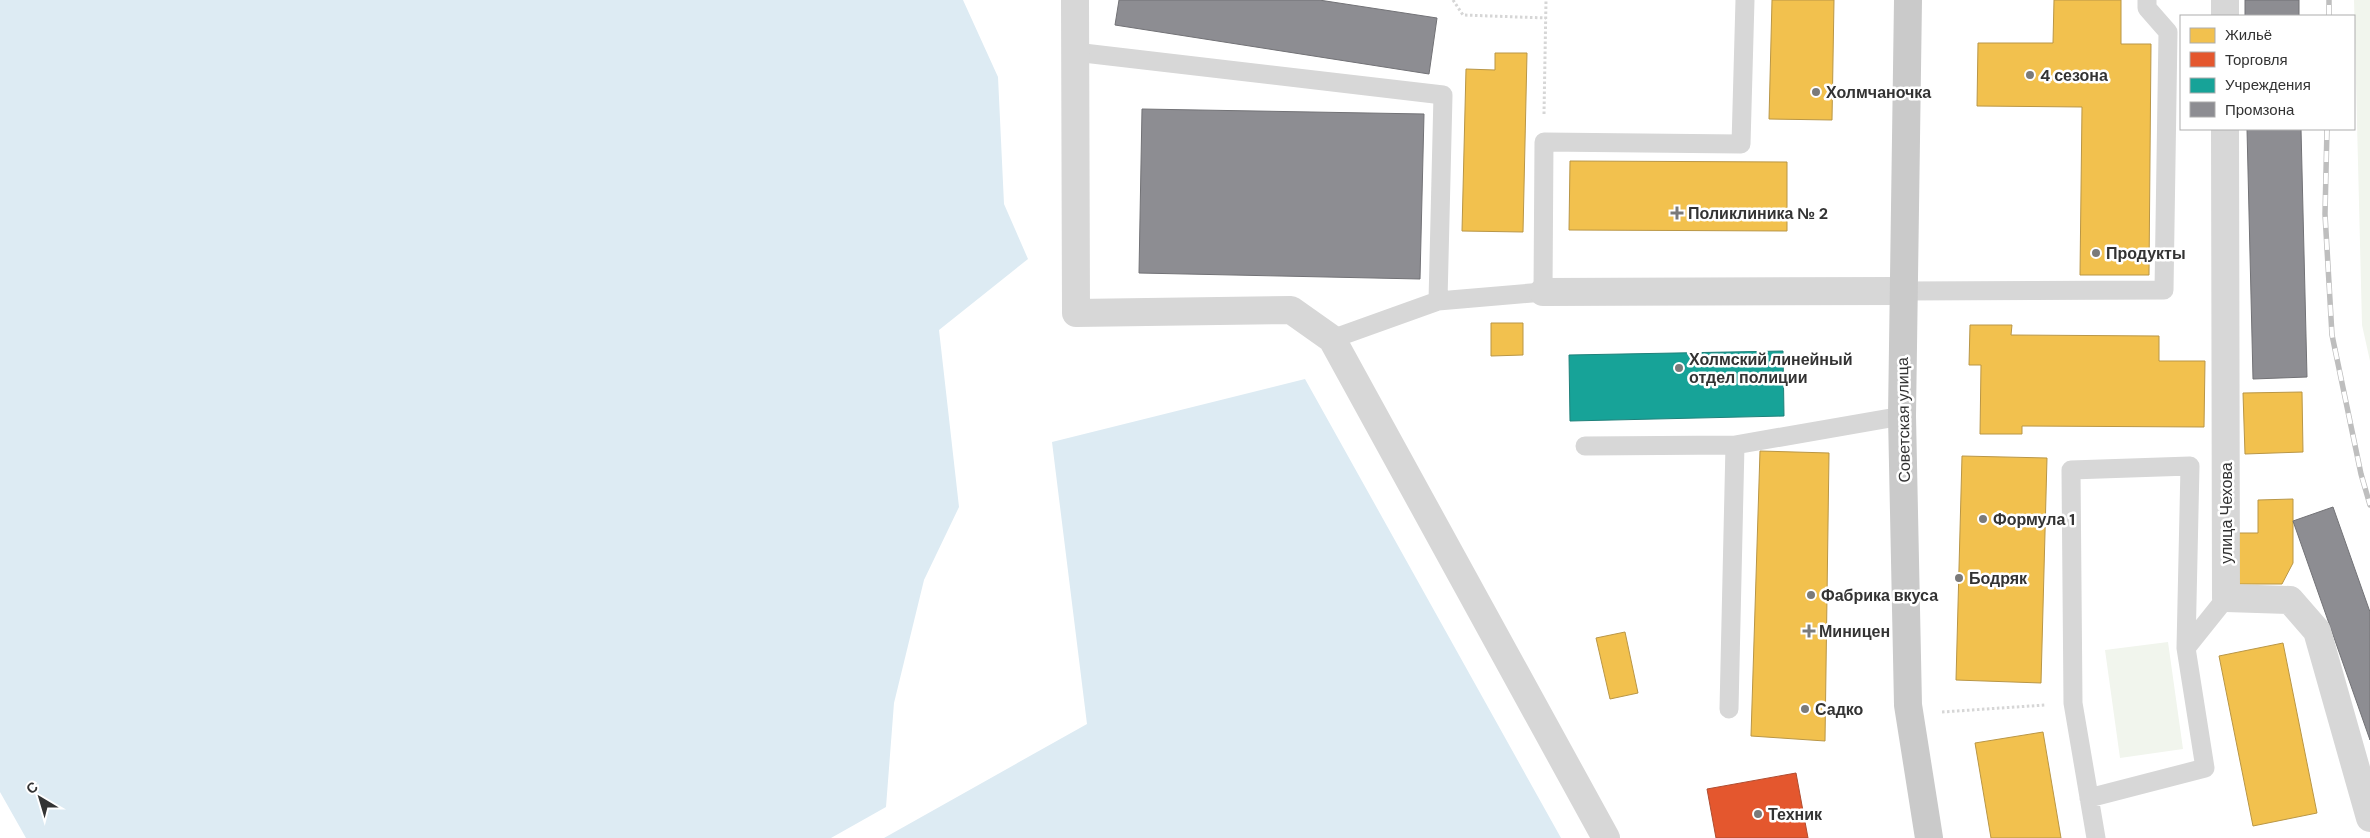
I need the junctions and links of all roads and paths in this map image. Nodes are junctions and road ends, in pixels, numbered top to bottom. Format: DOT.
graph roads {
  1 [pos="1075,0"];
  2 [pos="1454,0"];
  3 [pos="1546,0"];
  4 [pos="1744,0"];
  5 [pos="1908,0"];
  6 [pos="2147,0"];
  7 [pos="2225,0"];
  8 [pos="2225,15"];
  9 [pos="1546,18"];
  10 [pos="1075,52"];
  11 [pos="2225,130"];
  12 [pos="1544,142"];
  13 [pos="1902,291"];
  14 [pos="1544,292"];
  15 [pos="1438,301"];
  16 [pos="1332,339"];
  17 [pos="1902,416"];
  18 [pos="1585,446"];
  19 [pos="1735,446"];
  20 [pos="2226,598"];
  21 [pos="2186,648"];
  22 [pos="2074,703"];
  23 [pos="1729,709"];
  24 [pos="1938,713"];
  25 [pos="2089,798"];
  26 [pos="2370,818"];
  27 [pos="1606,838"];
  28 [pos="1929,838"];
  29 [pos="2096,838"];
  1 -- 10 [label="street"];
  2 -- 9 [label="path"];
  3 -- 9 [label="path"];
  4 -- 12 [label="lane"];
  5 -- 13 [label="main road, Советская улица"];
  6 -- 13 [label="lane"];
  7 -- 8 [label="street"];
  9 -- 12 [label="path"];
  10 -- 15 [label="lane"];
  10 -- 16 [label="street"];
  11 -- 20 [label="street, улица Чехова"];
  12 -- 14 [label="lane"];
  13 -- 14 [label="street"];
  13 -- 17 [label="main road, Советская улица"];
  14 -- 15 [label="lane"];
  15 -- 16 [label="lane"];
  16 -- 27 [label="street"];
  17 -- 19 [label="lane"];
  17 -- 28 [label="main road, Советская улица"];
  18 -- 19 [label="lane"];
  19 -- 23 [label="lane"];
  20 -- 21 [label="lane"];
  20 -- 26 [label="street"];
  21 -- 22 [label="lane"];
  21 -- 25 [label="lane"];
  22 -- 24 [label="path"];
  22 -- 25 [label="lane"];
  25 -- 29 [label="lane"];
}
